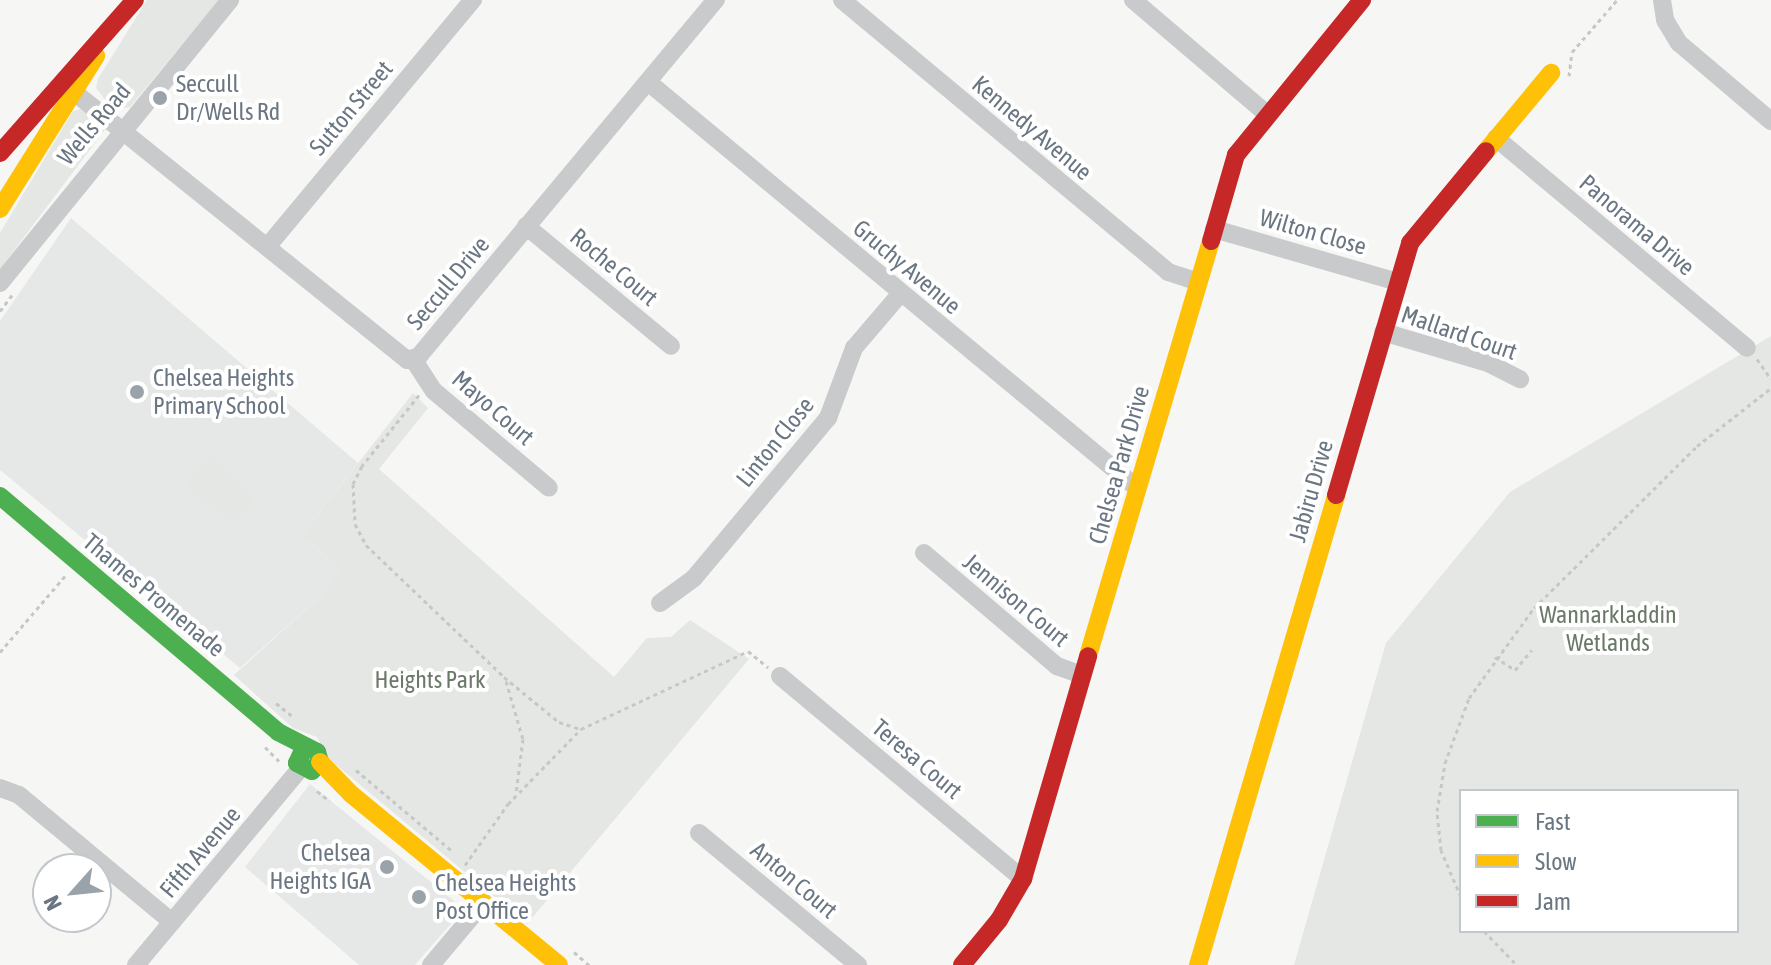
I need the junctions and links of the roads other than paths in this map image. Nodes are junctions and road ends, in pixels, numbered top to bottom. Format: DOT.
graph roads {
  1 [pos="135,0"];
  2 [pos="230,0"];
  3 [pos="473,0"];
  4 [pos="716,0"];
  5 [pos="842,0"];
  6 [pos="1362,0"];
  7 [pos="1662,0"];
  8 [pos="1140,2"];
  9 [pos="1558,78"];
  10 [pos="648,82"];
  11 [pos="67,86"];
  12 [pos="1267,114"];
  13 [pos="1771,121"];
  14 [pos="123,128"];
  15 [pos="1496,138"];
  16 [pos="0,153"];
  17 [pos="0,209"];
  18 [pos="526,226"];
  19 [pos="1214,229"];
  20 [pos="267,247"];
  21 [pos="1198,282"];
  22 [pos="1398,282"];
  23 [pos="0,283"];
  24 [pos="901,293"];
  25 [pos="1383,332"];
  26 [pos="671,346"];
  27 [pos="1747,348"];
  28 [pos="413,359"];
  29 [pos="1520,379"];
  30 [pos="549,488"];
  31 [pos="1137,488"];
  32 [pos="0,496"];
  33 [pos="924,553"];
  34 [pos="660,603"];
  35 [pos="1082,675"];
  36 [pos="780,676"];
  37 [pos="304,765"];
  38 [pos="0,788"];
  39 [pos="699,833"];
  40 [pos="1023,879"];
  41 [pos="484,902"];
  42 [pos="172,922"];
  43 [pos="136,965"];
  44 [pos="431,965"];
  45 [pos="559,965"];
  46 [pos="858,965"];
  47 [pos="962,965"];
  48 [pos="1198,965"];
  1 -- 11 [label="street, Wells Road"];
  2 -- 14 [label="street, Wells Road"];
  3 -- 20 [label="street, Sutton Street"];
  4 -- 10 [label="street, Seccull Drive"];
  5 -- 21 [label="street, Kennedy Avenue"];
  6 -- 12 [label="street, Chelsea Park Drive"];
  7 -- 13 [label="street"];
  8 -- 12 [label="street"];
  9 -- 15 [label="street, Jabiru Drive"];
  10 -- 18 [label="street, Seccull Drive"];
  10 -- 24 [label="street, Gruchy Avenue"];
  11 -- 14 [label="street, Seccull Drive"];
  11 -- 16 [label="street, Wells Road"];
  11 -- 17 [label="street, Wells Road"];
  12 -- 19 [label="street, Chelsea Park Drive"];
  14 -- 20 [label="street, Seccull Drive"];
  14 -- 23 [label="street, Wells Road"];
  15 -- 22 [label="street, Jabiru Drive"];
  15 -- 27 [label="street, Panorama Drive"];
  18 -- 26 [label="street, Roche Court"];
  18 -- 28 [label="street, Seccull Drive"];
  19 -- 21 [label="street, Chelsea Park Drive"];
  19 -- 22 [label="street, Wilton Close"];
  20 -- 28 [label="street, Seccull Drive"];
  21 -- 31 [label="street, Chelsea Park Drive"];
  22 -- 25 [label="street, Jabiru Drive"];
  24 -- 31 [label="street, Gruchy Avenue"];
  24 -- 34 [label="street, Linton Close"];
  25 -- 29 [label="street, Mallard Court"];
  25 -- 48 [label="street, Jabiru Drive"];
  28 -- 30 [label="street, Mayo Court"];
  31 -- 35 [label="street, Chelsea Park Drive"];
  32 -- 37 [label="street, Thames Promenade"];
  33 -- 35 [label="street, Jennison Court"];
  35 -- 40 [label="street, Chelsea Park Drive"];
  36 -- 40 [label="street, Teresa Court"];
  37 -- 41 [label="street, Thames Promenade"];
  37 -- 42 [label="street, Fifth Avenue"];
  38 -- 42 [label="street"];
  39 -- 46 [label="street, Anton Court"];
  40 -- 47 [label="street, Chelsea Park Drive"];
  41 -- 44 [label="street"];
  41 -- 45 [label="street, Thames Promenade"];
  42 -- 43 [label="street, Fifth Avenue"];
}
